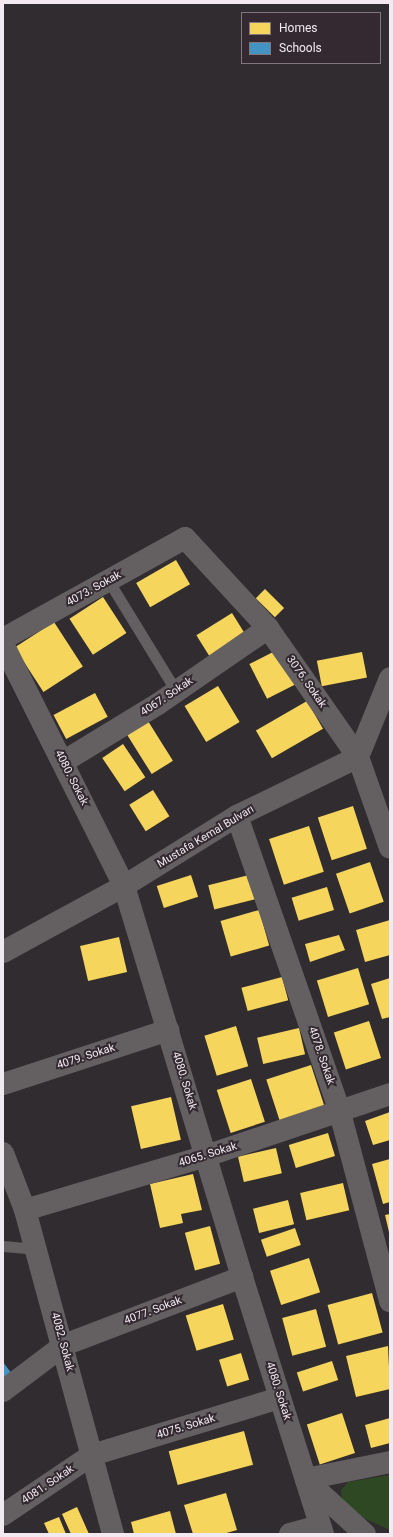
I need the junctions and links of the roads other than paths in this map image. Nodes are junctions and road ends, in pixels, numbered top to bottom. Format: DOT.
graph roads {
  1 [pos="185,538"];
  2 [pos="108,580"];
  3 [pos="268,628"];
  4 [pos="3,639"];
  5 [pos="3,644"];
  6 [pos="390,678"];
  7 [pos="176,691"];
  8 [pos="358,757"];
  9 [pos="63,762"];
  10 [pos="237,816"];
  11 [pos="390,848"];
  12 [pos="124,886"];
  13 [pos="3,952"];
  14 [pos="168,1030"];
  15 [pos="3,1084"];
  16 [pos="390,1094"];
  17 [pos="339,1109"];
  18 [pos="3,1153"];
  19 [pos="206,1156"];
  20 [pos="25,1210"];
  21 [pos="3,1246"];
  22 [pos="36,1249"];
  23 [pos="242,1277"];
  24 [pos="390,1301"];
  25 [pos="64,1345"];
  26 [pos="3,1391"];
  27 [pos="280,1398"];
  28 [pos="92,1455"];
  29 [pos="390,1462"];
  30 [pos="306,1479"];
  31 [pos="3,1516"];
  32 [pos="322,1530"];
  33 [pos="113,1534"];
  34 [pos="290,1534"];
  35 [pos="365,1534"];
  1 -- 2 [label="street, 4073. Sokak"];
  1 -- 3 [label="street, 3076. Sokak"];
  2 -- 4 [label="street, 4073. Sokak"];
  2 -- 7 [label="lane"];
  3 -- 7 [label="street, 4067. Sokak"];
  3 -- 8 [label="street, 3076. Sokak"];
  5 -- 9 [label="street, 4080. Sokak"];
  6 -- 8 [label="street"];
  7 -- 9 [label="street, 4067. Sokak"];
  8 -- 10 [label="street, Mustafa Kemal Bulvarı"];
  8 -- 11 [label="street, 3076. Sokak"];
  9 -- 12 [label="street, 4080. Sokak"];
  10 -- 12 [label="street, Mustafa Kemal Bulvarı"];
  10 -- 17 [label="street, 4078. Sokak"];
  12 -- 13 [label="street, Mustafa Kemal Bulvarı"];
  12 -- 14 [label="street, 4080. Sokak"];
  14 -- 15 [label="street, 4079. Sokak"];
  14 -- 19 [label="street, 4080. Sokak"];
  16 -- 17 [label="street, 4065. Sokak"];
  17 -- 19 [label="street, 4065. Sokak"];
  17 -- 24 [label="street, 4078. Sokak"];
  18 -- 20 [label="street, 4082. Sokak"];
  19 -- 20 [label="street, 4065. Sokak"];
  19 -- 23 [label="street, 4080. Sokak"];
  20 -- 22 [label="street, 4082. Sokak"];
  21 -- 22 [label="lane"];
  22 -- 25 [label="street, 4082. Sokak"];
  23 -- 25 [label="street, 4077. Sokak"];
  23 -- 27 [label="street, 4080. Sokak"];
  25 -- 26 [label="street, 4077. Sokak"];
  25 -- 28 [label="street, 4082. Sokak"];
  27 -- 28 [label="street, 4075. Sokak"];
  27 -- 30 [label="street, 4080. Sokak"];
  28 -- 31 [label="street, 4081. Sokak"];
  28 -- 33 [label="street, 4082. Sokak"];
  29 -- 30 [label="street"];
  30 -- 32 [label="street, 4080. Sokak"];
  30 -- 35 [label="street"];
  32 -- 34 [label="street"];
}
